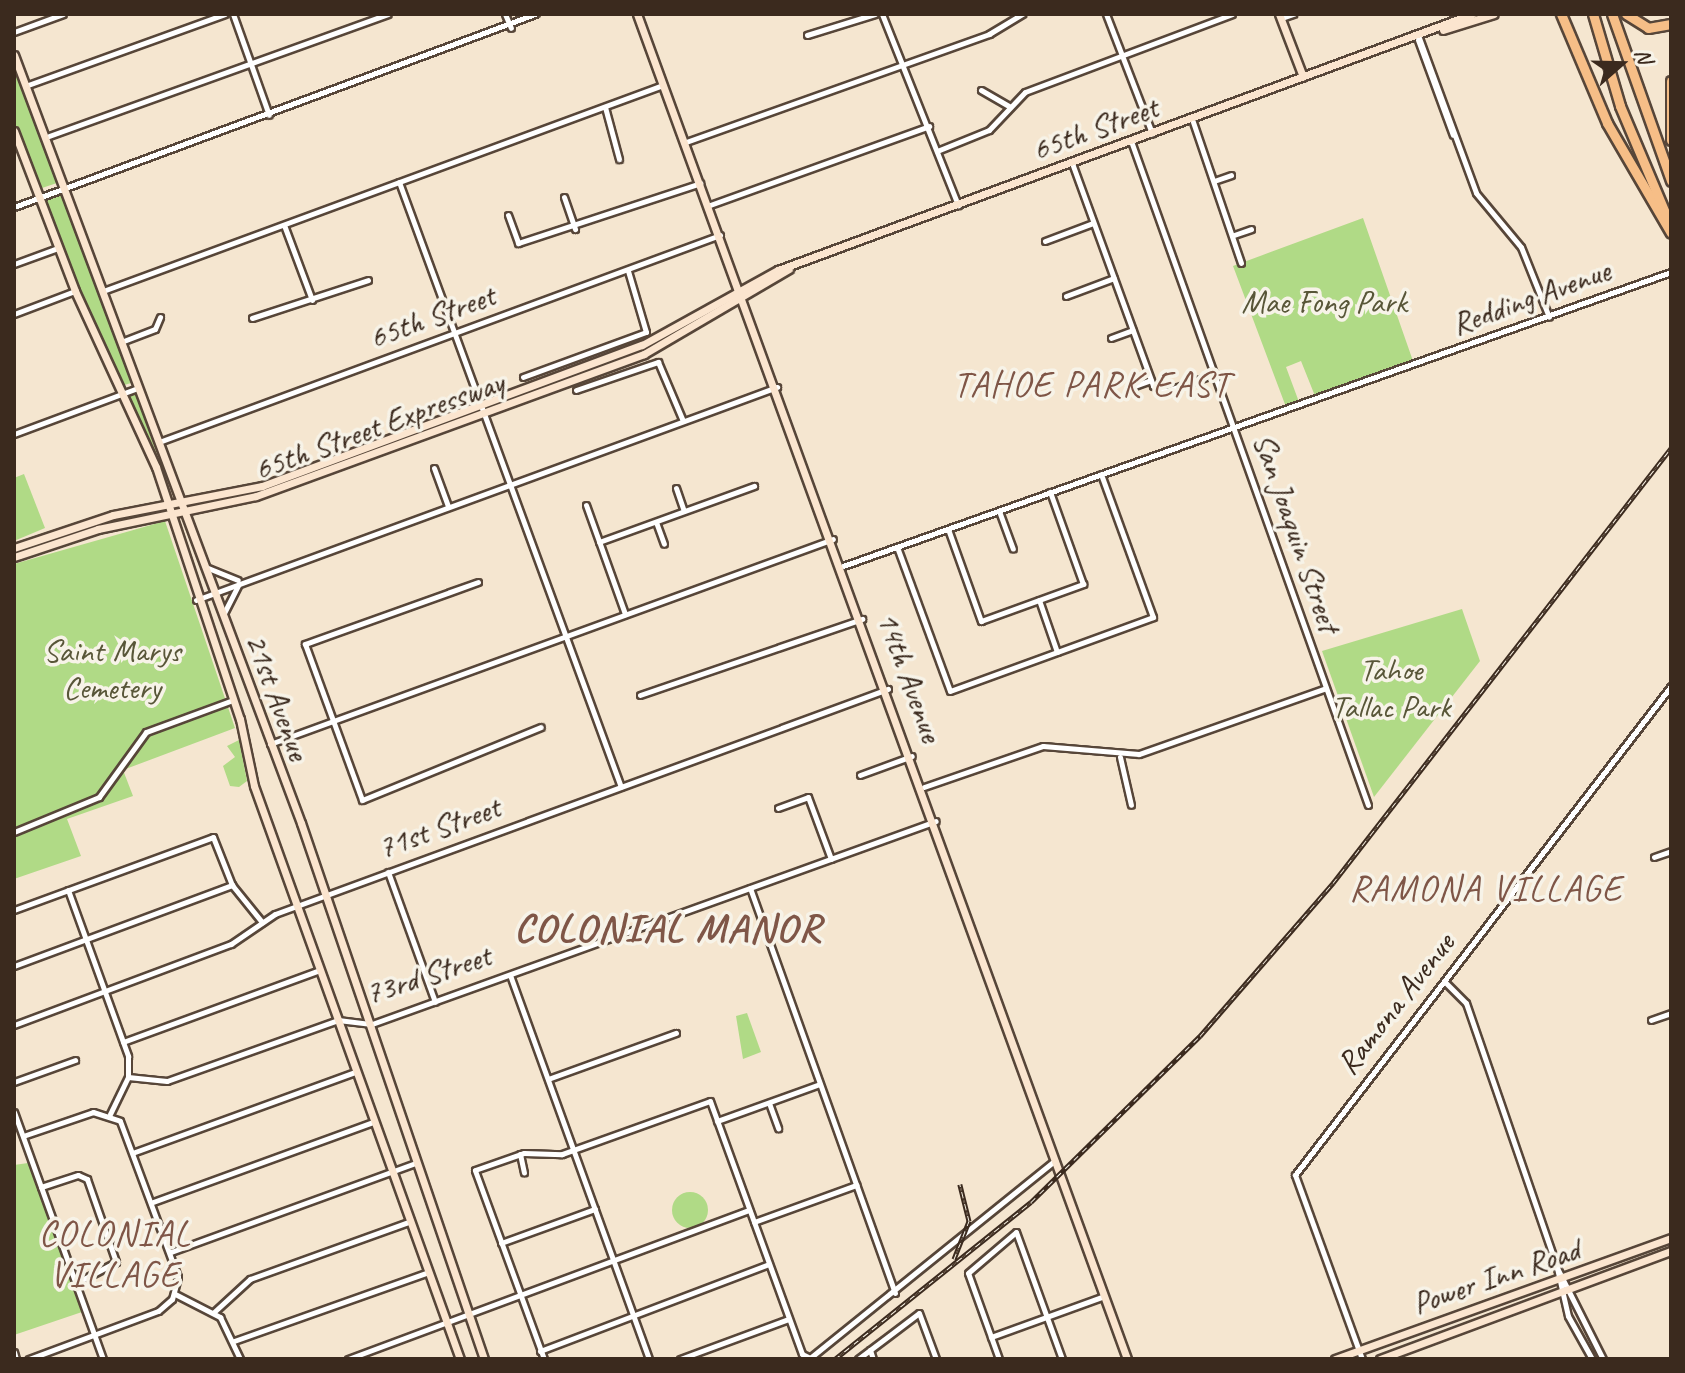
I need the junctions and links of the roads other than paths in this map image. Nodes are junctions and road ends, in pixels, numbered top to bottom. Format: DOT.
graph roads {
  1 [pos="63,14"];
  2 [pos="225,14"];
  3 [pos="233,14"];
  4 [pos="388,14"];
  5 [pos="505,14"];
  6 [pos="535,14"];
  7 [pos="637,14"];
  8 [pos="875,14"];
  9 [pos="882,14"];
  10 [pos="1022,14"];
  11 [pos="1106,14"];
  12 [pos="1232,14"];
  13 [pos="1293,14"];
  14 [pos="1472,14"];
  15 [pos="1494,14"];
  16 [pos="1561,14"];
  17 [pos="1592,14"];
  18 [pos="1612,14"];
  19 [pos="1626,14"];
  20 [pos="1280,16"];
  21 [pos="1671,24"];
  22 [pos="511,28"];
  23 [pos="14,32"];
  24 [pos="807,35"];
  25 [pos="1418,35"];
  26 [pos="1122,54"];
  27 [pos="14,55"];
  28 [pos="250,64"];
  29 [pos="904,65"];
  30 [pos="1303,77"];
  31 [pos="1671,81"];
  32 [pos="664,84"];
  33 [pos="28,85"];
  34 [pos="981,90"];
  35 [pos="1009,106"];
  36 [pos="605,107"];
  37 [pos="269,115"];
  38 [pos="1192,119"];
  39 [pos="929,126"];
  40 [pos="14,131"];
  41 [pos="1152,133"];
  42 [pos="49,136"];
  43 [pos="1671,140"];
  44 [pos="1131,141"];
  45 [pos="686,142"];
  46 [pos="17,147"];
  47 [pos="937,151"];
  48 [pos="619,159"];
  49 [pos="1072,163"];
  50 [pos="1231,175"];
  51 [pos="1214,181"];
  52 [pos="1671,181"];
  53 [pos="399,182"];
  54 [pos="701,182"];
  55 [pos="67,188"];
  56 [pos="564,197"];
  57 [pos="39,198"];
  58 [pos="710,205"];
  59 [pos="958,205"];
  60 [pos="14,207"];
  61 [pos="508,215"];
  62 [pos="1093,223"];
  63 [pos="284,225"];
  64 [pos="1671,225"];
  65 [pos="575,229"];
  66 [pos="1251,229"];
  67 [pos="1671,233"];
  68 [pos="721,235"];
  69 [pos="1234,235"];
  70 [pos="1045,241"];
  71 [pos="58,248"];
  72 [pos="1241,263"];
  73 [pos="14,264"];
  74 [pos="628,271"];
  75 [pos="1671,272"];
  76 [pos="1114,278"];
  77 [pos="368,280"];
  78 [pos="75,291"];
  79 [pos="103,291"];
  80 [pos="744,293"];
  81 [pos="1066,296"];
  82 [pos="312,300"];
  83 [pos="14,314"];
  84 [pos="160,317"];
  85 [pos="1549,317"];
  86 [pos="252,318"];
  87 [pos="1133,330"];
  88 [pos="456,334"];
  89 [pos="1111,338"];
  90 [pos="121,342"];
  91 [pos="1215,374"];
  92 [pos="523,377"];
  93 [pos="1151,380"];
  94 [pos="777,387"];
  95 [pos="138,388"];
  96 [pos="1129,388"];
  97 [pos="576,390"];
  98 [pos="120,394"];
  99 [pos="483,409"];
  100 [pos="683,421"];
  101 [pos="1234,428"];
  102 [pos="14,434"];
  103 [pos="158,442"];
  104 [pos="434,468"];
  105 [pos="1101,474"];
  106 [pos="510,484"];
  107 [pos="754,486"];
  108 [pos="676,488"];
  109 [pos="1050,492"];
  110 [pos="179,503"];
  111 [pos="168,505"];
  112 [pos="586,505"];
  113 [pos="448,506"];
  114 [pos="684,511"];
  115 [pos="999,511"];
  116 [pos="182,512"];
  117 [pos="172,514"];
  118 [pos="656,522"];
  119 [pos="948,529"];
  120 [pos="833,539"];
  121 [pos="599,542"];
  122 [pos="664,544"];
  123 [pos="897,547"];
  124 [pos="14,548"];
  125 [pos="1013,549"];
  126 [pos="14,557"];
  127 [pos="202,561"];
  128 [pos="843,566"];
  129 [pos="247,579"];
  130 [pos="478,582"];
  131 [pos="213,593"];
  132 [pos="196,600"];
  133 [pos="1039,600"];
  134 [pos="625,614"];
  135 [pos="862,619"];
  136 [pos="224,622"];
  137 [pos="565,636"];
  138 [pos="1057,652"];
  139 [pos="1671,686"];
  140 [pos="1326,688"];
  141 [pos="888,689"];
  142 [pos="640,695"];
  143 [pos="233,700"];
  144 [pos="333,720"];
  145 [pos="541,727"];
  146 [pos="268,744"];
  147 [pos="912,756"];
  148 [pos="1120,757"];
  149 [pos="860,775"];
  150 [pos="621,787"];
  151 [pos="924,787"];
  152 [pos="1131,805"];
  153 [pos="1368,805"];
  154 [pos="778,808"];
  155 [pos="936,821"];
  156 [pos="14,832"];
  157 [pos="1671,851"];
  158 [pos="1654,857"];
  159 [pos="831,859"];
  160 [pos="388,872"];
  161 [pos="232,885"];
  162 [pos="750,888"];
  163 [pos="68,890"];
  164 [pos="326,895"];
  165 [pos="297,905"];
  166 [pos="14,910"];
  167 [pos="262,922"];
  168 [pos="86,939"];
  169 [pos="14,966"];
  170 [pos="320,970"];
  171 [pos="510,975"];
  172 [pos="1444,981"];
  173 [pos="105,991"];
  174 [pos="435,1002"];
  175 [pos="1671,1013"];
  176 [pos="338,1020"];
  177 [pos="1651,1020"];
  178 [pos="372,1024"];
  179 [pos="14,1025"];
  180 [pos="676,1033"];
  181 [pos="123,1042"];
  182 [pos="75,1060"];
  183 [pos="357,1071"];
  184 [pos="128,1077"];
  185 [pos="548,1079"];
  186 [pos="14,1082"];
  187 [pos="820,1084"];
  188 [pos="769,1103"];
  189 [pos="14,1112"];
  190 [pos="110,1114"];
  191 [pos="375,1121"];
  192 [pos="717,1121"];
  193 [pos="778,1128"];
  194 [pos="23,1136"];
  195 [pos="573,1150"];
  196 [pos="135,1152"];
  197 [pos="520,1154"];
  198 [pos="1055,1159"];
  199 [pos="413,1164"];
  200 [pos="393,1171"];
  201 [pos="524,1173"];
  202 [pos="856,1185"];
  203 [pos="41,1187"];
  204 [pos="153,1202"];
  205 [pos="595,1209"];
  206 [pos="749,1210"];
  207 [pos="411,1221"];
  208 [pos="754,1222"];
  209 [pos="1671,1238"];
  210 [pos="501,1243"];
  211 [pos="1671,1251"];
  212 [pos="171,1252"];
  213 [pos="613,1260"];
  214 [pos="769,1264"];
  215 [pos="429,1272"];
  216 [pos="1561,1280"];
  217 [pos="76,1283"];
  218 [pos="519,1293"];
  219 [pos="895,1293"];
  220 [pos="175,1294"];
  221 [pos="1565,1294"];
  222 [pos="1104,1296"];
  223 [pos="214,1312"];
  224 [pos="467,1313"];
  225 [pos="634,1316"];
  226 [pos="1047,1317"];
  227 [pos="789,1319"];
  228 [pos="447,1323"];
  229 [pos="94,1335"];
  230 [pos="991,1337"];
  231 [pos="234,1341"];
  232 [pos="870,1350"];
  233 [pos="540,1351"];
  234 [pos="14,1352"];
  235 [pos="1356,1356"];
  236 [pos="805,1358"];
  237 [pos="16,1359"];
  238 [pos="29,1359"];
  239 [pos="103,1359"];
  240 [pos="240,1359"];
  241 [pos="348,1359"];
  242 [pos="460,1359"];
  243 [pos="484,1359"];
  244 [pos="544,1359"];
  245 [pos="649,1359"];
  246 [pos="680,1359"];
  247 [pos="858,1359"];
  248 [pos="873,1359"];
  249 [pos="936,1359"];
  250 [pos="999,1359"];
  251 [pos="1062,1359"];
  252 [pos="1127,1359"];
  253 [pos="1335,1359"];
  254 [pos="1380,1359"];
  255 [pos="1592,1359"];
  256 [pos="1603,1359"];
  1 -- 23 [label="street"];
  2 -- 33 [label="street"];
  3 -- 28 [label="street"];
  4 -- 28 [label="street"];
  5 -- 22 [label="street"];
  6 -- 22 [label="street"];
  7 -- 32 [label="main road, 14th Avenue"];
  8 -- 24 [label="street"];
  9 -- 29 [label="street"];
  10 -- 29 [label="street"];
  11 -- 26 [label="street"];
  12 -- 26 [label="street"];
  13 -- 20 [label="street"];
  14 -- 25 [label="main road, 65th Street"];
  15 -- 25 [label="main road, 65th Street"];
  16 -- 67 [label="highway"];
  17 -- 64 [label="highway"];
  18 -- 52 [label="highway"];
  19 -- 21 [label="highway"];
  20 -- 30 [label="main road"];
  22 -- 37 [label="street"];
  25 -- 30 [label="main road, 65th Street"];
  25 -- 85 [label="street"];
  26 -- 35 [label="street"];
  26 -- 41 [label="street"];
  27 -- 33 [label="main road, 21st Avenue"];
  28 -- 37 [label="street"];
  28 -- 42 [label="street"];
  29 -- 39 [label="street"];
  29 -- 45 [label="street"];
  30 -- 38 [label="main road, 65th Street"];
  31 -- 43 [label="highway"];
  32 -- 36 [label="street"];
  32 -- 45 [label="main road, 14th Avenue"];
  33 -- 42 [label="main road, 21st Avenue"];
  34 -- 35 [label="street"];
  35 -- 47 [label="street"];
  36 -- 48 [label="street"];
  36 -- 53 [label="street"];
  37 -- 55 [label="street"];
  38 -- 41 [label="main road, 65th Street"];
  38 -- 51 [label="street"];
  39 -- 47 [label="street"];
  39 -- 58 [label="street"];
  40 -- 46 [label="main road, 21st Avenue"];
  41 -- 44 [label="main road, 65th Street"];
  42 -- 55 [label="main road, 21st Avenue"];
  44 -- 49 [label="main road, 65th Street"];
  44 -- 91 [label="street, San Joaquin Street"];
  45 -- 54 [label="main road, 14th Avenue"];
  46 -- 57 [label="main road, 21st Avenue"];
  47 -- 59 [label="street"];
  49 -- 59 [label="main road, 65th Street"];
  49 -- 62 [label="street"];
  50 -- 51 [label="street"];
  51 -- 69 [label="street"];
  53 -- 63 [label="street"];
  53 -- 88 [label="street"];
  54 -- 58 [label="main road, 14th Avenue"];
  54 -- 65 [label="street"];
  55 -- 57 [label="street"];
  55 -- 79 [label="main road, 21st Avenue"];
  56 -- 65 [label="street"];
  57 -- 60 [label="street"];
  57 -- 71 [label="main road, 21st Avenue"];
  58 -- 68 [label="main road, 14th Avenue"];
  59 -- 80 [label="main road, 65th Street"];
  61 -- 65 [label="street"];
  62 -- 70 [label="street"];
  62 -- 76 [label="street"];
  63 -- 79 [label="street"];
  63 -- 82 [label="street"];
  66 -- 69 [label="street"];
  68 -- 74 [label="street, 65th Street"];
  68 -- 80 [label="main road, 14th Avenue"];
  69 -- 72 [label="street"];
  71 -- 73 [label="street"];
  71 -- 78 [label="main road, 21st Avenue"];
  74 -- 88 [label="street, 65th Street"];
  74 -- 92 [label="street"];
  75 -- 85 [label="street, Redding Avenue"];
  76 -- 81 [label="street"];
  76 -- 87 [label="street"];
  77 -- 82 [label="street"];
  78 -- 83 [label="street"];
  78 -- 98 [label="main road, 21st Avenue"];
  79 -- 90 [label="main road, 21st Avenue"];
  80 -- 94 [label="main road, 14th Avenue"];
  80 -- 99 [label="main road, 65th Street Expressway"];
  82 -- 86 [label="street"];
  84 -- 90 [label="street"];
  85 -- 101 [label="street, Redding Avenue"];
  87 -- 89 [label="street"];
  87 -- 93 [label="street"];
  88 -- 99 [label="street"];
  88 -- 103 [label="street, 65th Street"];
  90 -- 95 [label="main road, 21st Avenue"];
  91 -- 93 [label="street"];
  91 -- 101 [label="street, San Joaquin Street"];
  93 -- 96 [label="street"];
  94 -- 100 [label="street"];
  94 -- 120 [label="main road, 14th Avenue"];
  95 -- 98 [label="street"];
  95 -- 103 [label="main road, 21st Avenue"];
  97 -- 100 [label="street"];
  98 -- 102 [label="street"];
  98 -- 111 [label="main road, 21st Avenue"];
  99 -- 106 [label="street"];
  99 -- 110 [label="main road, 65th Street Expressway"];
  99 -- 116 [label="main road, 65th Street Expressway"];
  100 -- 106 [label="street"];
  101 -- 105 [label="street, Redding Avenue"];
  101 -- 140 [label="street, San Joaquin Street"];
  103 -- 110 [label="main road, 21st Avenue"];
  104 -- 113 [label="street"];
  105 -- 109 [label="street, Redding Avenue"];
  105 -- 138 [label="street"];
  106 -- 113 [label="street"];
  106 -- 137 [label="street"];
  107 -- 114 [label="street"];
  108 -- 114 [label="street"];
  109 -- 115 [label="street, Redding Avenue"];
  109 -- 133 [label="street"];
  110 -- 111 [label="main road, 65th Street Expressway"];
  110 -- 116 [label="main road, 21st Avenue"];
  111 -- 117 [label="main road, 21st Avenue"];
  111 -- 124 [label="main road, 65th Street Expressway"];
  112 -- 121 [label="street"];
  113 -- 129 [label="street"];
  114 -- 118 [label="street"];
  115 -- 119 [label="street, Redding Avenue"];
  115 -- 125 [label="street"];
  116 -- 117 [label="main road, 65th Street Expressway"];
  116 -- 127 [label="main road, 21st Avenue"];
  117 -- 126 [label="main road, 65th Street Expressway"];
  117 -- 132 [label="main road, 21st Avenue"];
  118 -- 121 [label="street"];
  118 -- 122 [label="street"];
  119 -- 123 [label="street, Redding Avenue"];
  119 -- 133 [label="street"];
  120 -- 128 [label="main road, 14th Avenue"];
  120 -- 134 [label="street"];
  121 -- 134 [label="street"];
  123 -- 128 [label="street, Redding Avenue"];
  123 -- 138 [label="street"];
  127 -- 129 [label="street"];
  127 -- 131 [label="main road, 21st Avenue"];
  128 -- 135 [label="main road, 14th Avenue"];
  129 -- 131 [label="street"];
  129 -- 136 [label="street"];
  130 -- 144 [label="street"];
  131 -- 132 [label="street"];
  131 -- 136 [label="main road, 21st Avenue"];
  132 -- 143 [label="main road, 21st Avenue"];
  133 -- 138 [label="street"];
  134 -- 137 [label="street"];
  135 -- 141 [label="main road, 14th Avenue"];
  135 -- 142 [label="street"];
  136 -- 146 [label="main road, 21st Avenue"];
  137 -- 144 [label="street"];
  137 -- 150 [label="street"];
  139 -- 172 [label="street, Ramona Avenue"];
  140 -- 148 [label="street"];
  140 -- 153 [label="street, San Joaquin Street"];
  141 -- 147 [label="main road, 14th Avenue"];
  141 -- 150 [label="street, 71st Street"];
  143 -- 156 [label="street"];
  143 -- 165 [label="main road, 21st Avenue"];
  144 -- 145 [label="street"];
  144 -- 146 [label="street"];
  146 -- 164 [label="main road, 21st Avenue"];
  147 -- 149 [label="street"];
  147 -- 151 [label="main road, 14th Avenue"];
  148 -- 151 [label="street"];
  148 -- 152 [label="street"];
  150 -- 160 [label="street, 71st Street"];
  151 -- 155 [label="main road, 14th Avenue"];
  154 -- 159 [label="street"];
  155 -- 159 [label="street, 73rd Street"];
  155 -- 198 [label="main road, 14th Avenue"];
  157 -- 158 [label="street"];
  159 -- 162 [label="street, 73rd Street"];
  160 -- 164 [label="street, 71st Street"];
  160 -- 174 [label="street"];
  161 -- 163 [label="street"];
  161 -- 167 [label="street"];
  161 -- 168 [label="street"];
  162 -- 171 [label="street, 73rd Street"];
  162 -- 187 [label="street"];
  163 -- 166 [label="street"];
  163 -- 168 [label="street"];
  164 -- 165 [label="street, 71st Street"];
  164 -- 178 [label="main road, 21st Avenue"];
  165 -- 167 [label="street, 71st Street"];
  165 -- 170 [label="main road, 21st Avenue"];
  167 -- 173 [label="street, 71st Street"];
  168 -- 169 [label="street"];
  168 -- 173 [label="street"];
  170 -- 176 [label="main road, 21st Avenue"];
  170 -- 181 [label="street"];
  171 -- 174 [label="street, 73rd Street"];
  171 -- 185 [label="street"];
  172 -- 216 [label="street"];
  172 -- 235 [label="street, Ramona Avenue"];
  173 -- 179 [label="street, 71st Street"];
  173 -- 181 [label="street"];
  174 -- 178 [label="street, 73rd Street"];
  175 -- 177 [label="street"];
  176 -- 178 [label="street, 73rd Street"];
  176 -- 183 [label="main road, 21st Avenue"];
  176 -- 184 [label="street, 73rd Street"];
  178 -- 199 [label="main road, 21st Avenue"];
  180 -- 185 [label="street"];
  181 -- 184 [label="street"];
  182 -- 186 [label="street"];
  183 -- 191 [label="main road, 21st Avenue"];
  183 -- 196 [label="street"];
  184 -- 190 [label="street"];
  185 -- 195 [label="street"];
  187 -- 188 [label="street"];
  187 -- 202 [label="street"];
  188 -- 192 [label="street"];
  188 -- 193 [label="street"];
  189 -- 194 [label="street"];
  190 -- 194 [label="street"];
  190 -- 196 [label="street"];
  191 -- 200 [label="main road, 21st Avenue"];
  191 -- 204 [label="street"];
  192 -- 195 [label="street"];
  192 -- 206 [label="street"];
  194 -- 203 [label="street"];
  195 -- 197 [label="street"];
  195 -- 205 [label="street"];
  196 -- 204 [label="street"];
  197 -- 201 [label="street"];
  197 -- 210 [label="street"];
  198 -- 219 [label="street"];
  198 -- 222 [label="main road, 14th Avenue"];
  199 -- 200 [label="street"];
  199 -- 224 [label="main road, 21st Avenue"];
  200 -- 207 [label="main road, 21st Avenue"];
  200 -- 212 [label="street"];
  202 -- 208 [label="street"];
  202 -- 219 [label="street"];
  203 -- 217 [label="street"];
  203 -- 217 [label="street"];
  204 -- 212 [label="street"];
  205 -- 210 [label="street"];
  205 -- 213 [label="street"];
  206 -- 208 [label="street"];
  206 -- 213 [label="street"];
  207 -- 215 [label="main road, 21st Avenue"];
  207 -- 223 [label="street"];
  208 -- 214 [label="street"];
  209 -- 216 [label="main road, Power Inn Road"];
  210 -- 218 [label="street"];
  211 -- 221 [label="main road, Power Inn Road"];
  212 -- 220 [label="street"];
  213 -- 218 [label="street"];
  213 -- 225 [label="street"];
  214 -- 225 [label="street"];
  214 -- 227 [label="street"];
  215 -- 228 [label="main road, 21st Avenue"];
  215 -- 231 [label="street"];
  216 -- 221 [label="street"];
  216 -- 235 [label="main road, Power Inn Road"];
  217 -- 229 [label="street"];
  218 -- 224 [label="street"];
  218 -- 233 [label="street"];
  219 -- 236 [label="street"];
  220 -- 223 [label="street"];
  220 -- 229 [label="street"];
  221 -- 254 [label="main road, Power Inn Road"];
  221 -- 255 [label="street"];
  221 -- 256 [label="street"];
  222 -- 226 [label="street"];
  222 -- 252 [label="main road, 14th Avenue"];
  223 -- 231 [label="street"];
  224 -- 228 [label="street"];
  224 -- 243 [label="main road, 21st Avenue"];
  225 -- 233 [label="street"];
  225 -- 245 [label="street"];
  226 -- 230 [label="street"];
  226 -- 230 [label="street"];
  226 -- 251 [label="street"];
  227 -- 236 [label="street"];
  227 -- 246 [label="street"];
  228 -- 241 [label="street"];
  228 -- 242 [label="main road, 21st Avenue"];
  229 -- 238 [label="street"];
  229 -- 239 [label="street"];
  230 -- 250 [label="street"];
  231 -- 240 [label="street"];
  232 -- 247 [label="street"];
  232 -- 248 [label="street"];
  232 -- 249 [label="street"];
  233 -- 244 [label="street"];
  234 -- 237 [label="street"];
  235 -- 253 [label="main road, Power Inn Road"];
}
